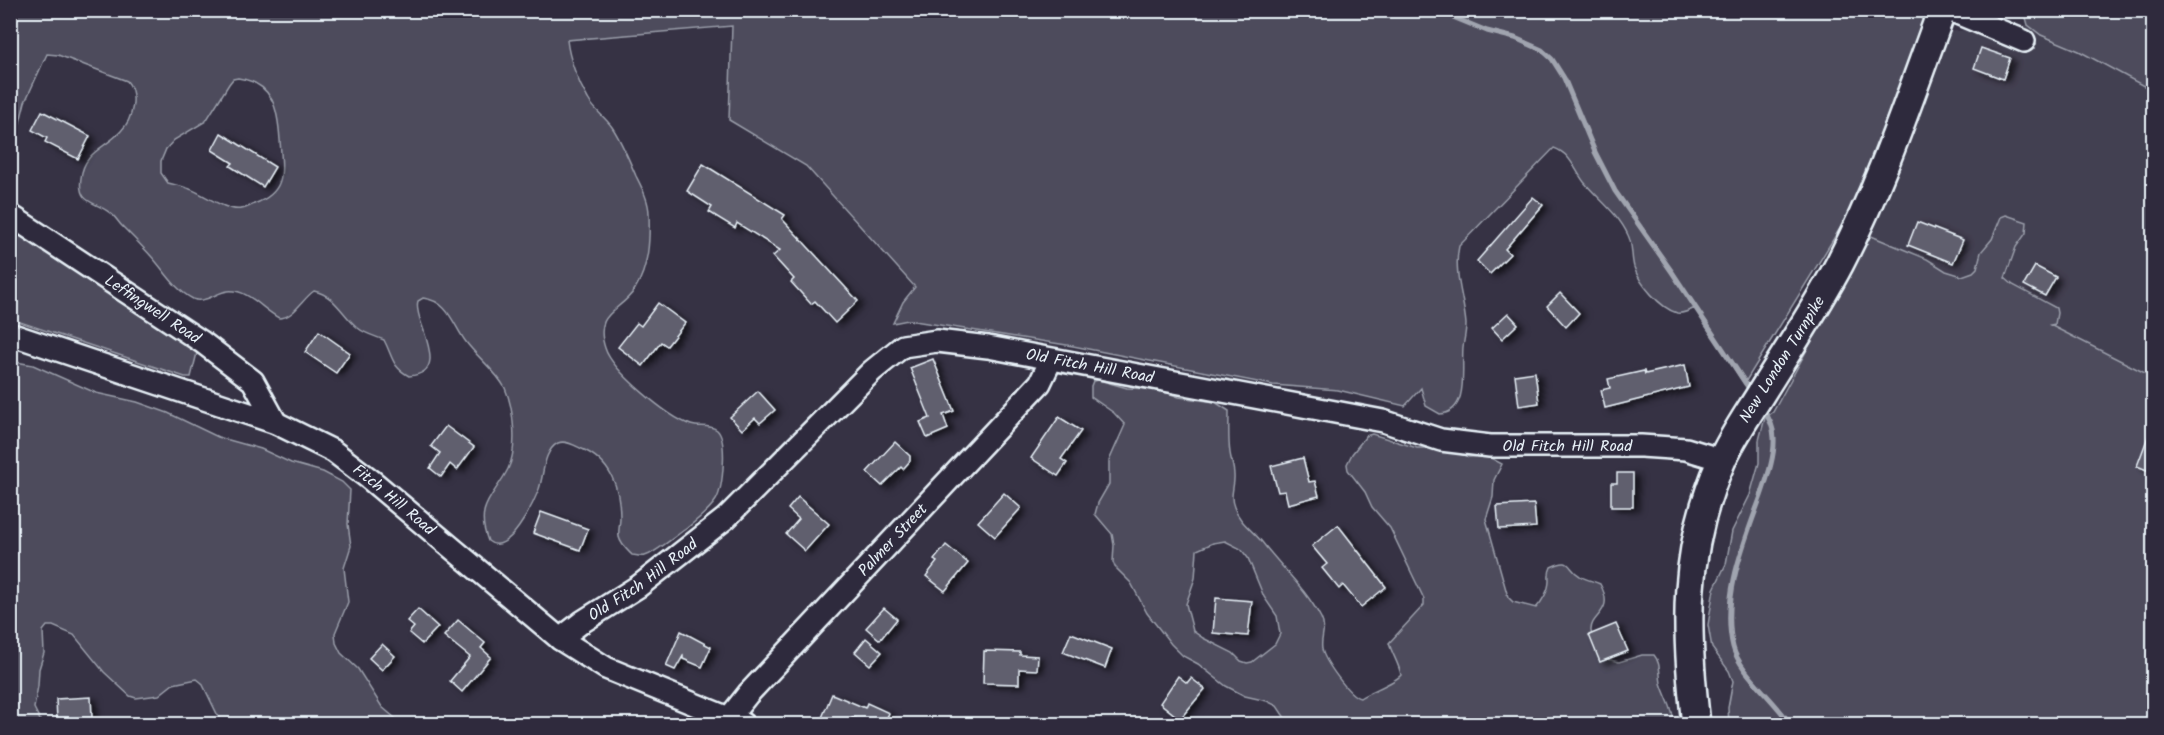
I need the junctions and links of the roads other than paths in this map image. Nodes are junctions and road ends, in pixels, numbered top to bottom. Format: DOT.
graph roads {
  1 [pos="1942,10"];
  2 [pos="1950,10"];
  3 [pos="2024,41"];
  4 [pos="10,215"];
  5 [pos="10,334"];
  6 [pos="1051,360"];
  7 [pos="276,423"];
  8 [pos="1722,460"];
  9 [pos="560,639"];
  10 [pos="736,721"];
  11 [pos="1696,724"];
  1 -- 8 [label="main road, New London Turnpike"];
  2 -- 3 [label="street"];
  4 -- 7 [label="street, Leffingwell Road"];
  5 -- 7 [label="street, Fitch Hill Road"];
  6 -- 8 [label="street, Old Fitch Hill Road"];
  6 -- 9 [label="street, Old Fitch Hill Road"];
  6 -- 10 [label="street, Palmer Street"];
  7 -- 9 [label="street, Fitch Hill Road"];
  8 -- 11 [label="main road, New London Turnpike"];
  9 -- 10 [label="street, Fitch Hill Road"];
}
